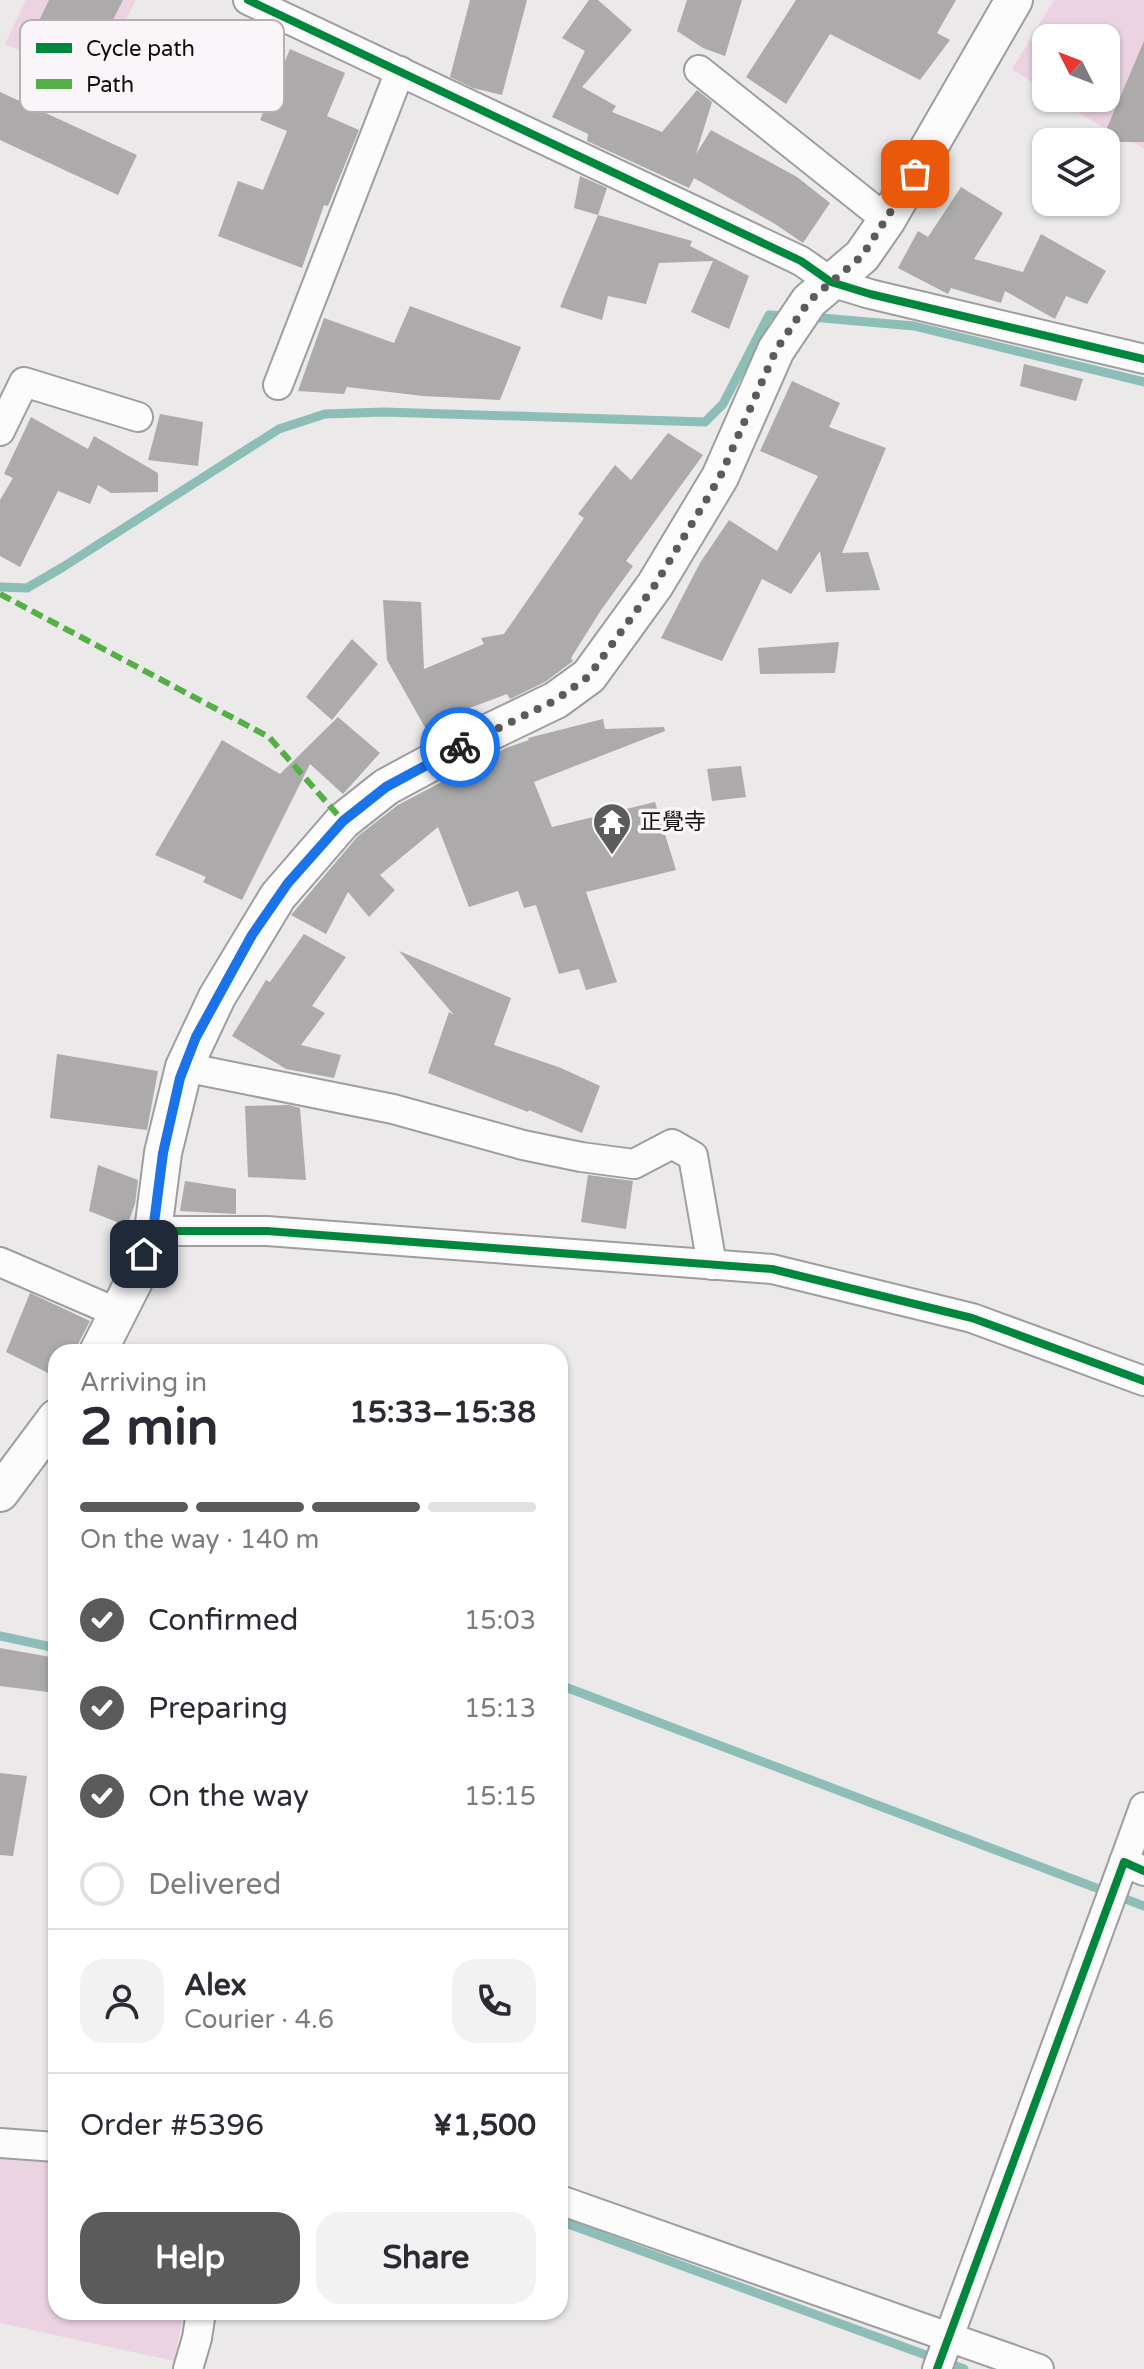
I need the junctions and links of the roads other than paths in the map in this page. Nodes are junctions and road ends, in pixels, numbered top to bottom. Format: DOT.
graph roads {
  1 [pos="248,0"];
  2 [pos="1014,0"];
  3 [pos="699,70"];
  4 [pos="400,71"];
  5 [pos="887,220"];
  6 [pos="831,282"];
  7 [pos="1144,359"];
  8 [pos="278,385"];
  9 [pos="138,417"];
  10 [pos="0,431"];
  11 [pos="184,1067"];
  12 [pos="153,1231"];
  13 [pos="0,1262"];
  14 [pos="712,1265"];
  15 [pos="118,1313"];
  16 [pos="102,1344"];
  17 [pos="1144,1381"];
  18 [pos="48,1429"];
  19 [pos="0,1493"];
  20 [pos="1144,1807"];
  21 [pos="1134,1867"];
  22 [pos="0,2143"];
  23 [pos="48,2146"];
  24 [pos="568,2203"];
  25 [pos="200,2320"];
  26 [pos="949,2336"];
  27 [pos="188,2369"];
  28 [pos="937,2369"];
  29 [pos="1039,2369"];
  1 -- 4 [label="street"];
  2 -- 5 [label="main road"];
  3 -- 5 [label="street"];
  4 -- 6 [label="street"];
  4 -- 8 [label="street"];
  5 -- 6 [label="main road"];
  6 -- 7 [label="street"];
  6 -- 11 [label="main road"];
  9 -- 10 [label="street"];
  11 -- 12 [label="main road"];
  11 -- 14 [label="street"];
  12 -- 14 [label="street"];
  12 -- 15 [label="main road"];
  13 -- 15 [label="street"];
  14 -- 17 [label="street"];
  15 -- 16 [label="main road"];
  18 -- 19 [label="main road"];
  20 -- 21 [label="street"];
  21 -- 26 [label="street"];
  22 -- 23 [label="street"];
  24 -- 26 [label="street"];
  25 -- 27 [label="street"];
  26 -- 28 [label="street"];
  26 -- 29 [label="street"];
}
